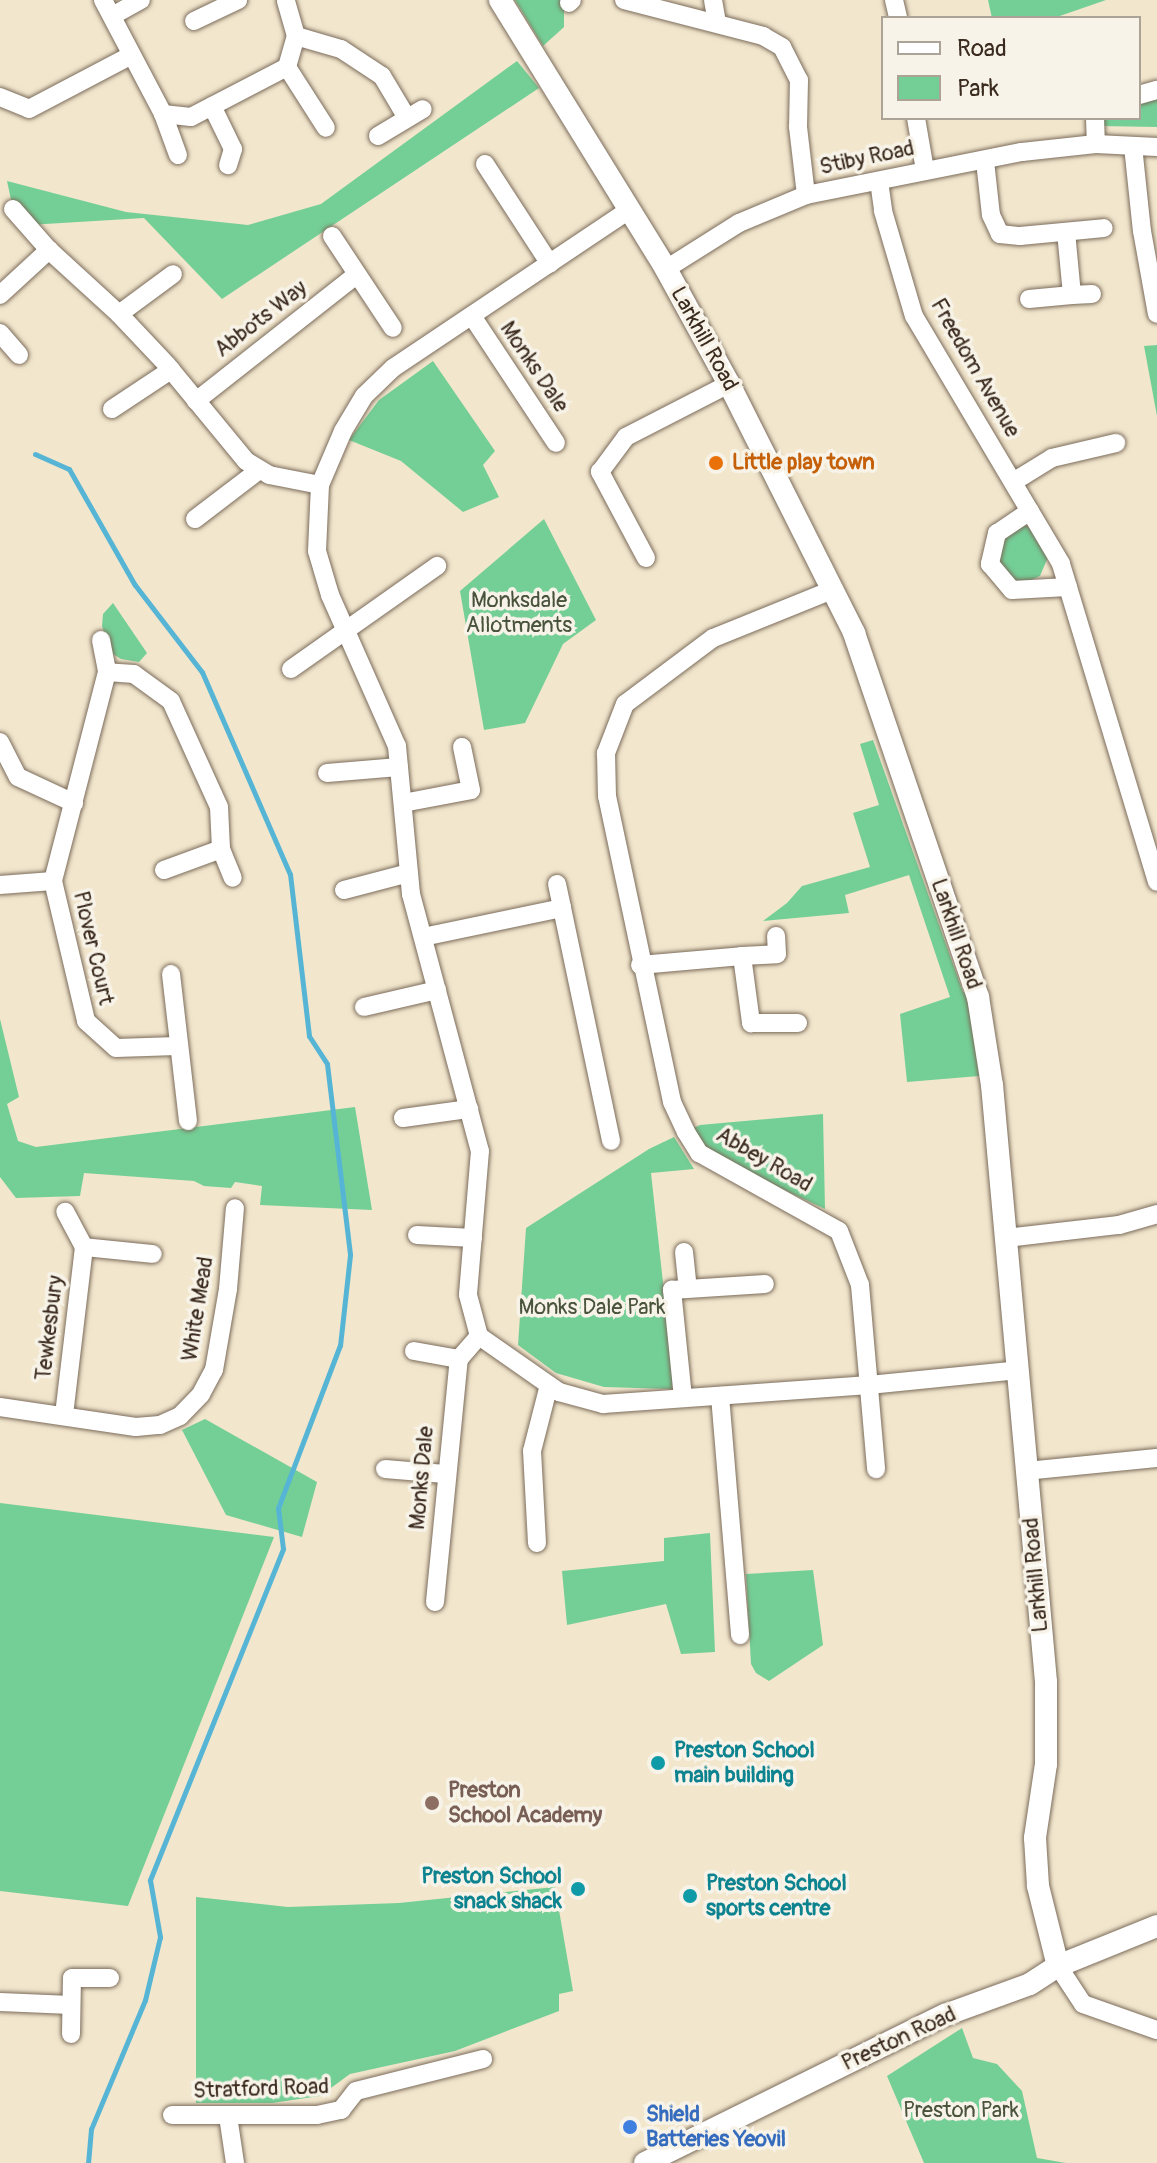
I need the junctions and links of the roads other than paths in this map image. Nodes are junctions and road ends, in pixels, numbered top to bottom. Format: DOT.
graph roads {
  1 [pos="141,0"];
  2 [pos="238,0"];
  3 [pos="500,0"];
  4 [pos="624,0"];
  5 [pos="713,0"];
  6 [pos="290,1"];
  7 [pos="108,8"];
  8 [pos="194,21"];
  9 [pos="717,23"];
  10 [pos="296,36"];
  11 [pos="132,55"];
  12 [pos="287,67"];
  13 [pos="0,97"];
  14 [pos="212,106"];
  15 [pos="163,114"];
  16 [pos="916,120"];
  17 [pos="1095,120"];
  18 [pos="326,128"];
  19 [pos="378,136"];
  20 [pos="1096,144"];
  21 [pos="1133,146"];
  22 [pos="1157,147"];
  23 [pos="178,155"];
  24 [pos="985,161"];
  25 [pos="485,164"];
  26 [pos="228,165"];
  27 [pos="925,170"];
  28 [pos="879,181"];
  29 [pos="806,195"];
  30 [pos="13,209"];
  31 [pos="629,210"];
  32 [pos="1104,228"];
  33 [pos="1066,232"];
  34 [pos="332,236"];
  35 [pos="49,250"];
  36 [pos="550,264"];
  37 [pos="666,269"];
  38 [pos="173,274"];
  39 [pos="356,275"];
  40 [pos="1092,294"];
  41 [pos="0,295"];
  42 [pos="1072,295"];
  43 [pos="1029,299"];
  44 [pos="119,314"];
  45 [pos="1157,314"];
  46 [pos="472,316"];
  47 [pos="393,328"];
  48 [pos="0,333"];
  49 [pos="19,355"];
  50 [pos="171,370"];
  51 [pos="729,384"];
  52 [pos="196,401"];
  53 [pos="112,409"];
  54 [pos="556,443"];
  55 [pos="1116,443"];
  56 [pos="259,470"];
  57 [pos="1013,482"];
  58 [pos="320,485"];
  59 [pos="1030,511"];
  60 [pos="195,519"];
  61 [pos="646,558"];
  62 [pos="437,566"];
  63 [pos="1068,587"];
  64 [pos="832,590"];
  65 [pos="346,632"];
  66 [pos="101,640"];
  67 [pos="291,669"];
  68 [pos="107,672"];
  69 [pos="0,742"];
  70 [pos="462,747"];
  71 [pos="399,767"];
  72 [pos="327,773"];
  73 [pos="74,803"];
  74 [pos="403,803"];
  75 [pos="221,849"];
  76 [pos="164,870"];
  77 [pos="409,873"];
  78 [pos="233,878"];
  79 [pos="53,881"];
  80 [pos="1157,882"];
  81 [pos="557,884"];
  82 [pos="0,885"];
  83 [pos="344,890"];
  84 [pos="562,908"];
  85 [pos="423,937"];
  86 [pos="777,945"];
  87 [pos="742,956"];
  88 [pos="640,965"];
  89 [pos="171,974"];
  90 [pos="437,990"];
  91 [pos="364,1007"];
  92 [pos="798,1023"];
  93 [pos="177,1046"];
  94 [pos="469,1109"];
  95 [pos="403,1118"];
  96 [pos="188,1121"];
  97 [pos="611,1141"];
  98 [pos="235,1208"];
  99 [pos="65,1212"];
  100 [pos="1157,1214"];
  101 [pos="417,1235"];
  102 [pos="473,1238"];
  103 [pos="1006,1238"];
  104 [pos="84,1247"];
  105 [pos="684,1252"];
  106 [pos="153,1254"];
  107 [pos="765,1284"];
  108 [pos="688,1288"];
  109 [pos="479,1336"];
  110 [pos="414,1351"];
  111 [pos="459,1359"];
  112 [pos="1018,1370"];
  113 [pos="549,1385"];
  114 [pos="869,1385"];
  115 [pos="720,1396"];
  116 [pos="683,1398"];
  117 [pos="0,1407"];
  118 [pos="64,1415"];
  119 [pos="1157,1458"];
  120 [pos="385,1469"];
  121 [pos="876,1469"];
  122 [pos="1026,1471"];
  123 [pos="445,1474"];
  124 [pos="537,1543"];
  125 [pos="435,1602"];
  126 [pos="740,1635"];
  127 [pos="1157,1926"];
  128 [pos="1058,1966"];
  129 [pos="110,1978"];
  130 [pos="0,2002"];
  131 [pos="71,2005"];
  132 [pos="1157,2030"];
  133 [pos="71,2034"];
  134 [pos="483,2059"];
  135 [pos="172,2115"];
  136 [pos="228,2116"];
  137 [pos="235,2163"];
  138 [pos="645,2163"];
  1 -- 7 [label="street"];
  2 -- 8 [label="street"];
  3 -- 31 [label="street, Larkhill Road"];
  4 -- 9 [label="street"];
  5 -- 9 [label="street"];
  6 -- 10 [label="street"];
  7 -- 11 [label="street"];
  9 -- 29 [label="street"];
  10 -- 12 [label="street"];
  10 -- 19 [label="street"];
  11 -- 13 [label="street"];
  11 -- 15 [label="street"];
  12 -- 14 [label="street"];
  12 -- 18 [label="street"];
  14 -- 15 [label="street"];
  14 -- 26 [label="street"];
  15 -- 23 [label="street"];
  16 -- 27 [label="street"];
  17 -- 20 [label="street"];
  20 -- 21 [label="street, Stiby Road"];
  20 -- 24 [label="street, Stiby Road"];
  21 -- 22 [label="street, Stiby Road"];
  21 -- 45 [label="street"];
  24 -- 27 [label="street, Stiby Road"];
  24 -- 33 [label="street"];
  25 -- 36 [label="street"];
  27 -- 28 [label="street, Stiby Road"];
  28 -- 29 [label="street, Stiby Road"];
  28 -- 57 [label="street, Freedom Avenue"];
  29 -- 37 [label="street, Stiby Road"];
  30 -- 35 [label="street"];
  31 -- 36 [label="street, Monks Dale"];
  31 -- 37 [label="street, Larkhill Road"];
  32 -- 33 [label="street"];
  33 -- 42 [label="street"];
  34 -- 39 [label="street"];
  35 -- 41 [label="street"];
  35 -- 44 [label="street"];
  36 -- 46 [label="street, Monks Dale"];
  37 -- 51 [label="street, Larkhill Road"];
  38 -- 44 [label="street"];
  39 -- 47 [label="street"];
  39 -- 52 [label="street, Abbots Way"];
  40 -- 42 [label="street"];
  42 -- 43 [label="street"];
  44 -- 50 [label="street"];
  46 -- 54 [label="street, Monks Dale"];
  46 -- 58 [label="street, Monks Dale"];
  48 -- 49 [label="street"];
  50 -- 52 [label="street"];
  50 -- 53 [label="street"];
  51 -- 61 [label="street"];
  51 -- 64 [label="street, Larkhill Road"];
  52 -- 56 [label="street"];
  55 -- 57 [label="street"];
  56 -- 58 [label="street"];
  56 -- 60 [label="street"];
  57 -- 59 [label="street, Freedom Avenue"];
  58 -- 65 [label="street, Monks Dale"];
  59 -- 63 [label="street, Freedom Avenue"];
  59 -- 63 [label="street"];
  62 -- 65 [label="street"];
  63 -- 80 [label="street, Freedom Avenue"];
  64 -- 88 [label="street, Abbey Road"];
  64 -- 103 [label="street, Larkhill Road"];
  65 -- 67 [label="street"];
  65 -- 71 [label="street, Monks Dale"];
  66 -- 68 [label="street"];
  68 -- 73 [label="street"];
  68 -- 75 [label="street"];
  69 -- 73 [label="street"];
  70 -- 74 [label="street"];
  71 -- 72 [label="street"];
  71 -- 74 [label="street, Monks Dale"];
  73 -- 79 [label="street"];
  74 -- 77 [label="street, Monks Dale"];
  75 -- 76 [label="street"];
  75 -- 78 [label="street"];
  77 -- 83 [label="street"];
  77 -- 85 [label="street, Monks Dale"];
  79 -- 82 [label="street"];
  79 -- 93 [label="street, Plover Court"];
  81 -- 84 [label="street"];
  84 -- 85 [label="street"];
  84 -- 97 [label="street"];
  85 -- 90 [label="street, Monks Dale"];
  86 -- 87 [label="street"];
  87 -- 88 [label="street"];
  87 -- 92 [label="street"];
  88 -- 114 [label="street, Abbey Road"];
  89 -- 93 [label="street"];
  90 -- 91 [label="street"];
  90 -- 94 [label="street, Monks Dale"];
  93 -- 96 [label="street"];
  94 -- 95 [label="street"];
  94 -- 102 [label="street, Monks Dale"];
  98 -- 118 [label="street, White Mead"];
  99 -- 104 [label="street, Tewkesbury"];
  100 -- 103 [label="street"];
  101 -- 102 [label="street"];
  102 -- 109 [label="street, Monks Dale"];
  103 -- 112 [label="street, Larkhill Road"];
  104 -- 106 [label="street, Tewkesbury"];
  104 -- 118 [label="street, Tewkesbury"];
  105 -- 108 [label="street"];
  107 -- 108 [label="street"];
  108 -- 116 [label="street"];
  109 -- 111 [label="street"];
  109 -- 113 [label="street"];
  110 -- 111 [label="street"];
  111 -- 123 [label="street, Monks Dale"];
  112 -- 114 [label="street"];
  112 -- 122 [label="street, Larkhill Road"];
  113 -- 116 [label="street"];
  113 -- 124 [label="street"];
  114 -- 115 [label="street"];
  114 -- 121 [label="street"];
  115 -- 116 [label="street"];
  115 -- 126 [label="street"];
  117 -- 118 [label="street, White Mead"];
  119 -- 122 [label="street"];
  120 -- 123 [label="street"];
  122 -- 128 [label="street, Larkhill Road"];
  123 -- 125 [label="street, Monks Dale"];
  127 -- 128 [label="street, Preston Road"];
  128 -- 132 [label="street"];
  128 -- 138 [label="street, Preston Road"];
  129 -- 131 [label="street"];
  130 -- 131 [label="street"];
  131 -- 133 [label="street"];
  134 -- 136 [label="street, Stratford Road"];
  135 -- 136 [label="street, Stratford Road"];
  136 -- 137 [label="street"];
}
